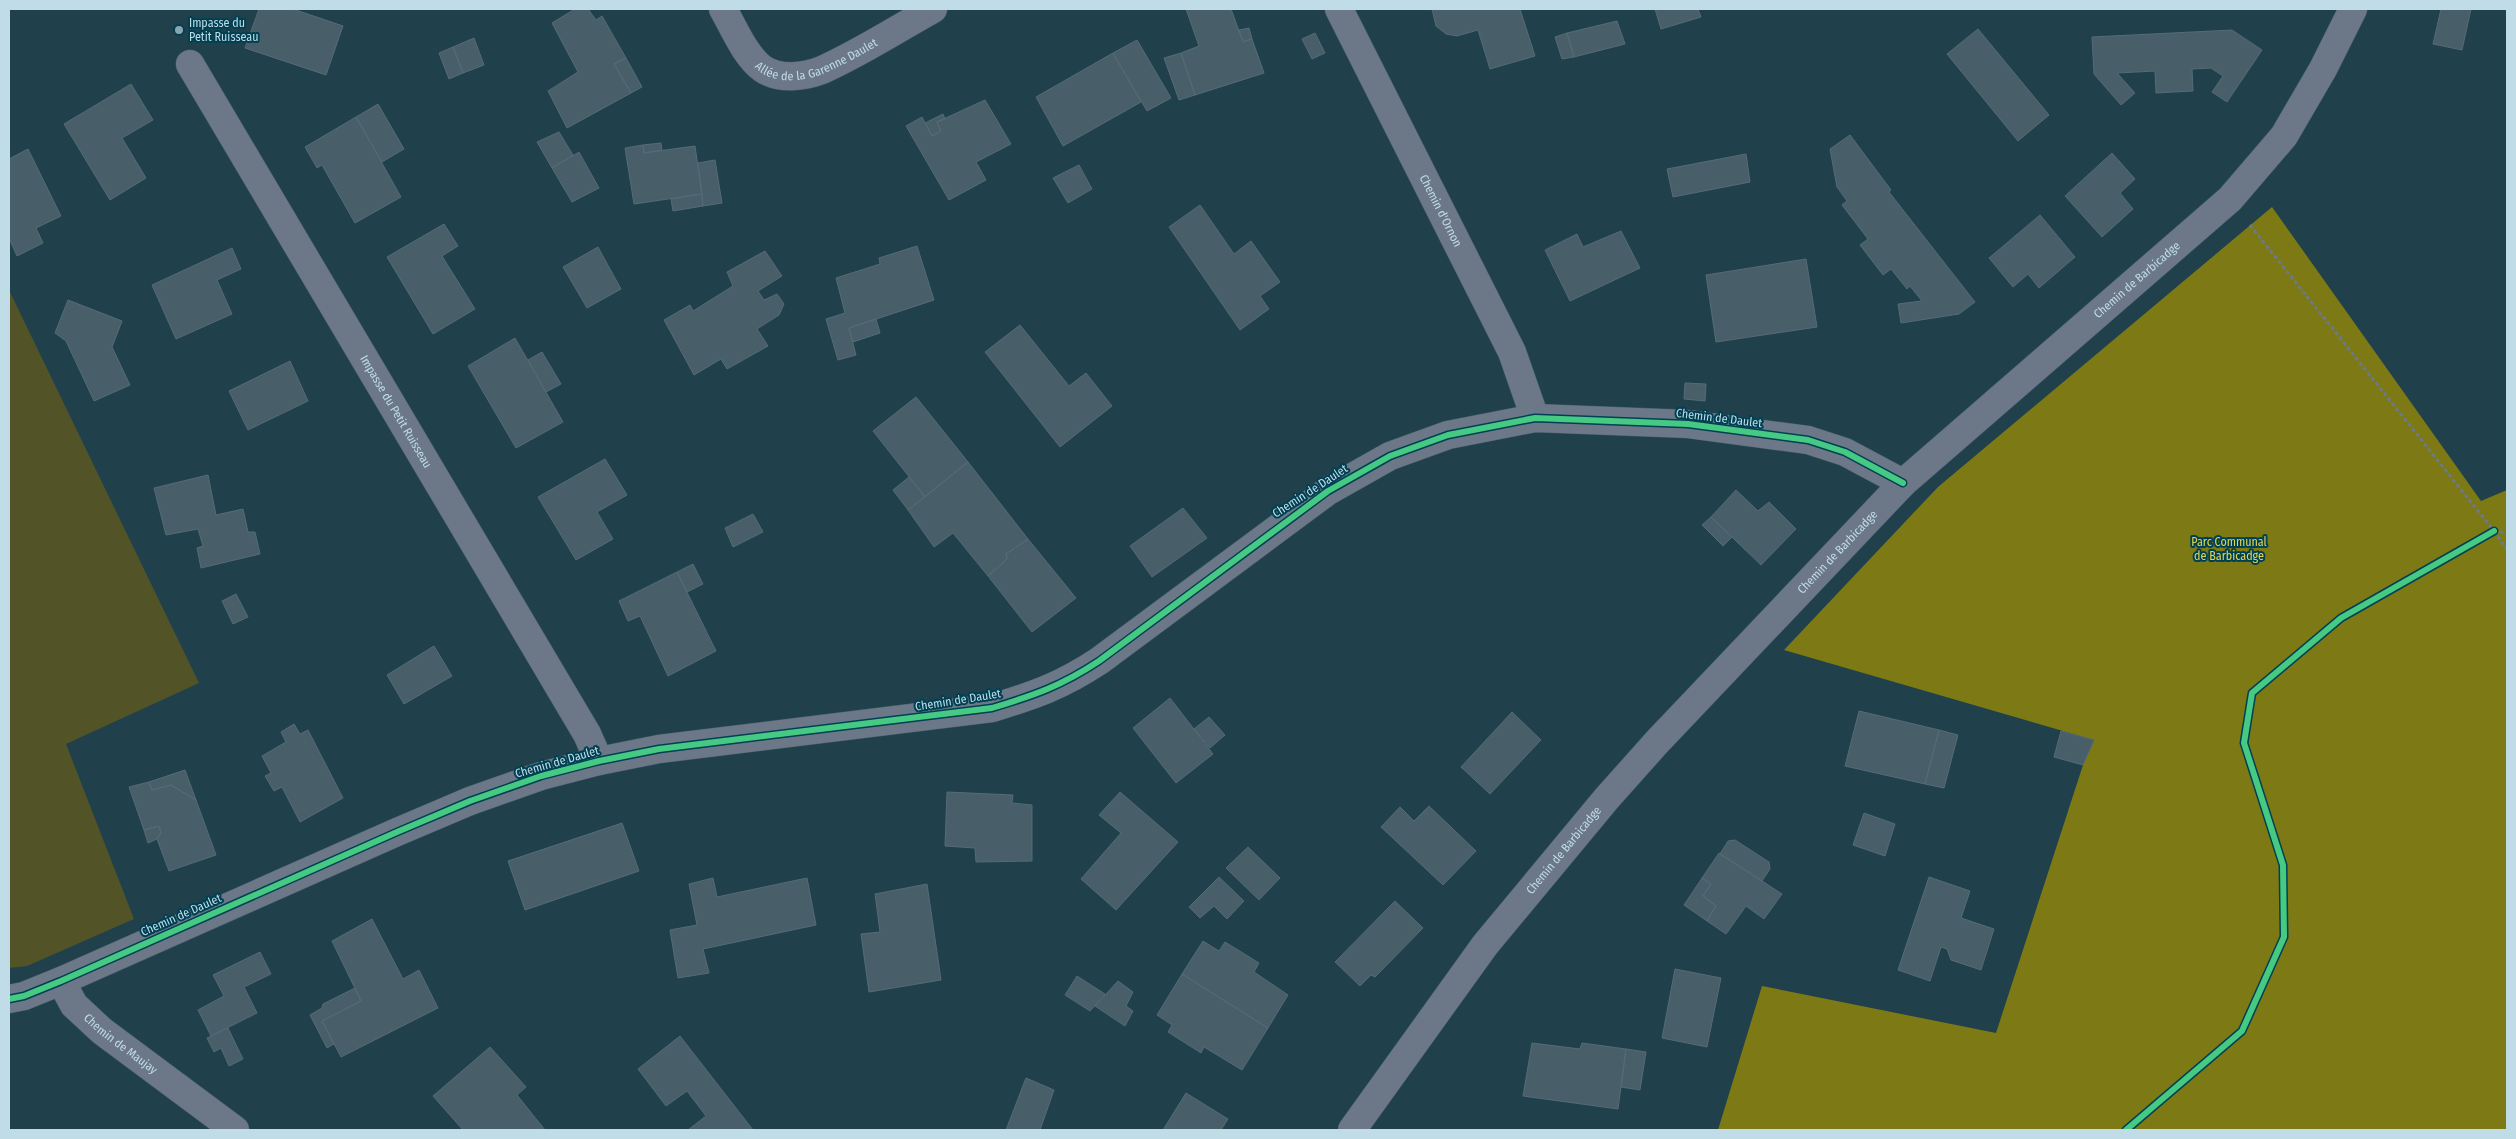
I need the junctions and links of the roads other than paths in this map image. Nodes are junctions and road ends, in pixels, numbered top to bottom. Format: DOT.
graph roads {
  1 [pos="723,9"];
  2 [pos="933,9"];
  3 [pos="1338,9"];
  4 [pos="2353,9"];
  5 [pos="190,64"];
  6 [pos="1535,418"];
  7 [pos="1903,483"];
  8 [pos="599,761"];
  9 [pos="62,981"];
  10 [pos="9,999"];
  11 [pos="235,1130"];
  12 [pos="1352,1130"];
  1 -- 2 [label="street, Allée de la Garenne Daulet"];
  3 -- 6 [label="street, Chemin d'Ornon"];
  4 -- 7 [label="street, Chemin de Barbicadge"];
  5 -- 8 [label="street, Impasse du Petit Ruisseau"];
  6 -- 7 [label="street, Chemin de Daulet"];
  6 -- 8 [label="street, Chemin de Daulet"];
  7 -- 12 [label="street, Chemin de Barbicadge"];
  8 -- 9 [label="street, Chemin de Daulet"];
  9 -- 10 [label="street"];
  9 -- 11 [label="street, Chemin de Maujay"];
}
